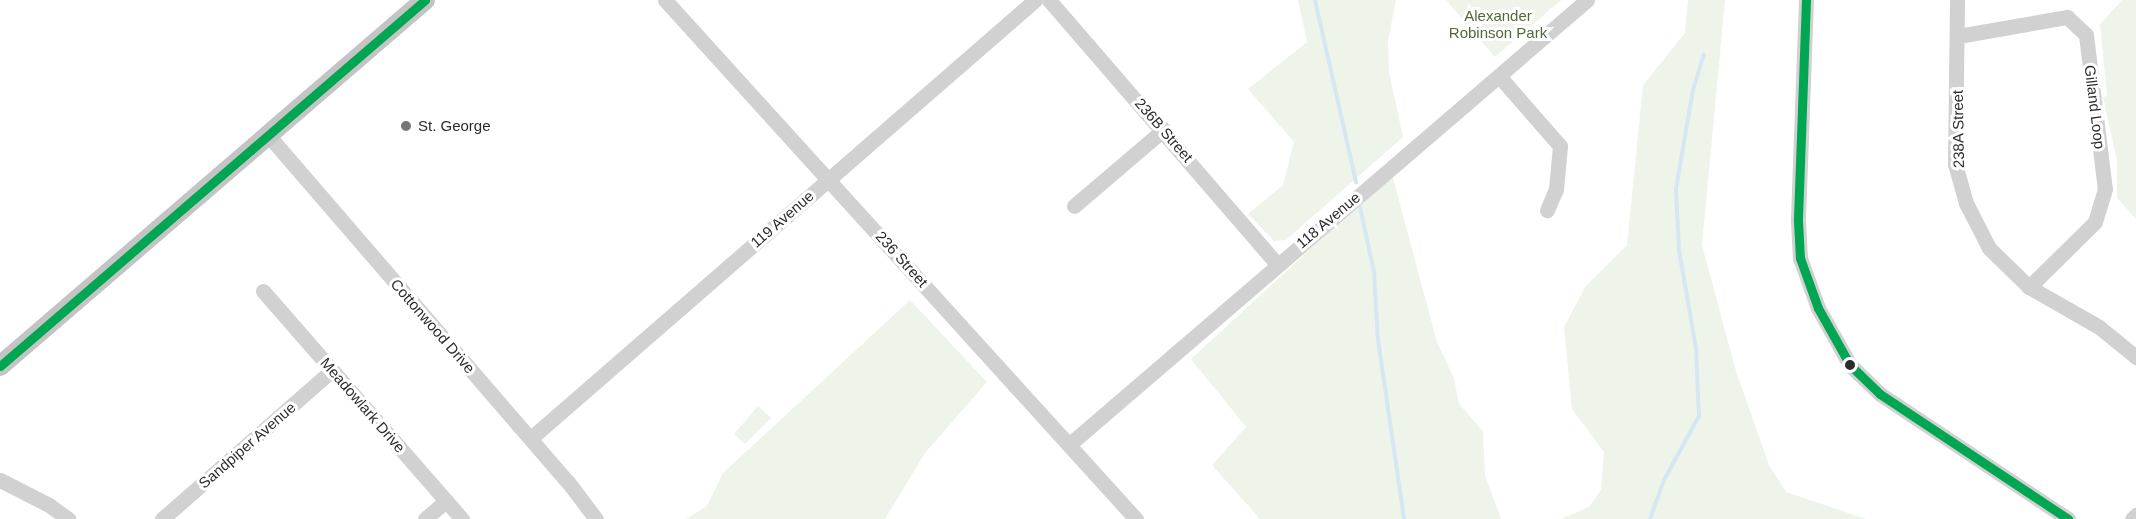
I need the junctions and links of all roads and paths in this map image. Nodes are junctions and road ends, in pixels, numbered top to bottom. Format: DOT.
graph roads {
  1 [pos="425,0"];
  2 [pos="665,0"];
  3 [pos="1035,0"];
  4 [pos="1049,0"];
  5 [pos="1587,0"];
  6 [pos="1806,0"];
  7 [pos="1957,0"];
  8 [pos="1958,36"];
  9 [pos="1499,76"];
  10 [pos="1164,129"];
  11 [pos="268,135"];
  12 [pos="829,179"];
  13 [pos="1074,206"];
  14 [pos="1547,210"];
  15 [pos="1276,263"];
  16 [pos="2029,287"];
  17 [pos="263,291"];
  18 [pos="2136,357"];
  19 [pos="0,366"];
  20 [pos="332,370"];
  21 [pos="531,438"];
  22 [pos="1071,443"];
  23 [pos="0,480"];
  24 [pos="446,501"];
  25 [pos="2136,515"];
  26 [pos="68,519"];
  27 [pos="162,519"];
  28 [pos="425,519"];
  29 [pos="462,519"];
  30 [pos="596,519"];
  31 [pos="1137,519"];
  32 [pos="2068,519"];
  33 [pos="2132,519"];
  1 -- 11 [label="main road"];
  2 -- 12 [label="street, 236 Street"];
  3 -- 12 [label="street, 119 Avenue"];
  4 -- 10 [label="street, 236B Street"];
  5 -- 9 [label="street, 118 Avenue"];
  6 -- 32 [label="street"];
  7 -- 8 [label="street, 238A Street"];
  8 -- 16 [label="street, 238A Street"];
  8 -- 16 [label="street, Gilland Loop"];
  9 -- 14 [label="street"];
  9 -- 15 [label="street, 118 Avenue"];
  10 -- 13 [label="street"];
  10 -- 15 [label="street, 236B Street"];
  11 -- 19 [label="main road"];
  11 -- 21 [label="street, Cottonwood Drive"];
  12 -- 21 [label="street, 119 Avenue"];
  12 -- 22 [label="street, 236 Street"];
  15 -- 22 [label="street, 118 Avenue"];
  16 -- 18 [label="street, 238A Street"];
  17 -- 20 [label="street, Meadowlark Drive"];
  20 -- 24 [label="street, Meadowlark Drive"];
  20 -- 27 [label="street, Sandpiper Avenue"];
  21 -- 30 [label="street, Cottonwood Drive"];
  22 -- 31 [label="street, 236 Street"];
  23 -- 26 [label="street"];
  24 -- 28 [label="street"];
  24 -- 29 [label="street, Meadowlark Drive"];
  25 -- 33 [label="street"];
}
